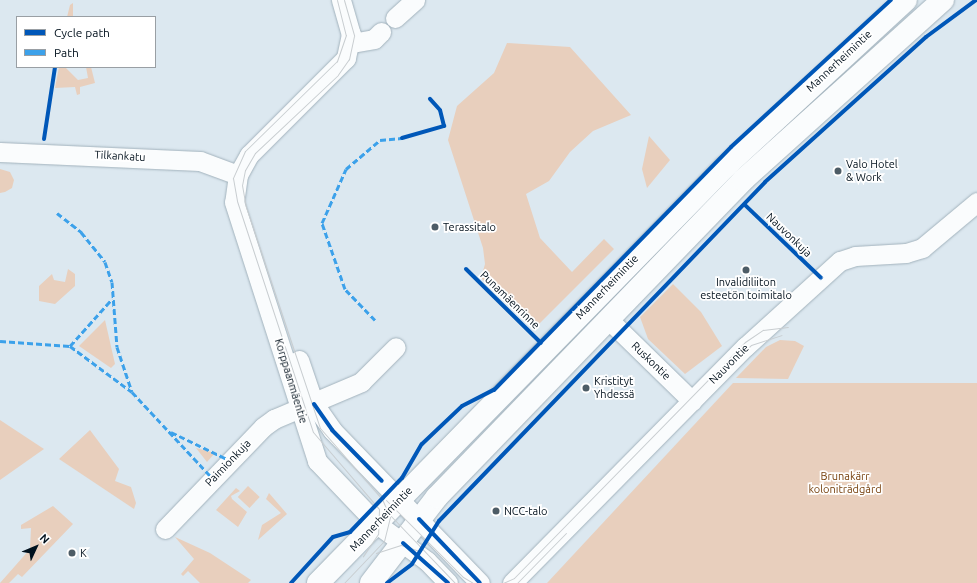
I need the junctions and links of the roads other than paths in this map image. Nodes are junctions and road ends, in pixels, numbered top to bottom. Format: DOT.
graph roads {
  1 [pos="341,0"];
  2 [pos="415,0"];
  3 [pos="906,0"];
  4 [pos="943,0"];
  5 [pos="395,18"];
  6 [pos="381,32"];
  7 [pos="352,43"];
  8 [pos="0,152"];
  9 [pos="238,181"];
  10 [pos="977,202"];
  11 [pos="609,320"];
  12 [pos="396,347"];
  13 [pos="692,401"];
  14 [pos="307,406"];
  15 [pos="400,499"];
  16 [pos="419,519"];
  17 [pos="377,524"];
  18 [pos="165,529"];
  19 [pos="403,543"];
  20 [pos="318,583"];
  21 [pos="371,583"];
  22 [pos="448,583"];
  23 [pos="480,583"];
  24 [pos="512,583"];
  1 -- 7 [label="street"];
  2 -- 5 [label="street"];
  3 -- 15 [label="main road, Mannerheimintie"];
  4 -- 11 [label="main road, Mannerheimintie"];
  6 -- 7 [label="street"];
  7 -- 9 [label="street, Korppaanmäentie"];
  8 -- 9 [label="street, Tilkankatu"];
  9 -- 14 [label="street, Korppaanmäentie"];
  10 -- 13 [label="street, Nauvontie"];
  11 -- 13 [label="street, Ruskontie"];
  11 -- 16 [label="main road, Mannerheimintie"];
  12 -- 14 [label="street, Paimionkuja"];
  13 -- 24 [label="street, Nauvontie"];
  14 -- 15 [label="street, Korppaanmäentie"];
  14 -- 17 [label="street, Korppaanmäentie"];
  14 -- 18 [label="street, Paimionkuja"];
  15 -- 16 [label="street, Korppaanmäentie"];
  15 -- 17 [label="main road, Mannerheimintie"];
  16 -- 19 [label="main road, Mannerheimintie"];
  16 -- 23 [label="street, Korppaanmäentie"];
  17 -- 19 [label="street, Korppaanmäentie"];
  17 -- 20 [label="main road, Mannerheimintie"];
  19 -- 21 [label="main road, Mannerheimintie"];
  19 -- 22 [label="street, Korppaanmäentie"];
}
